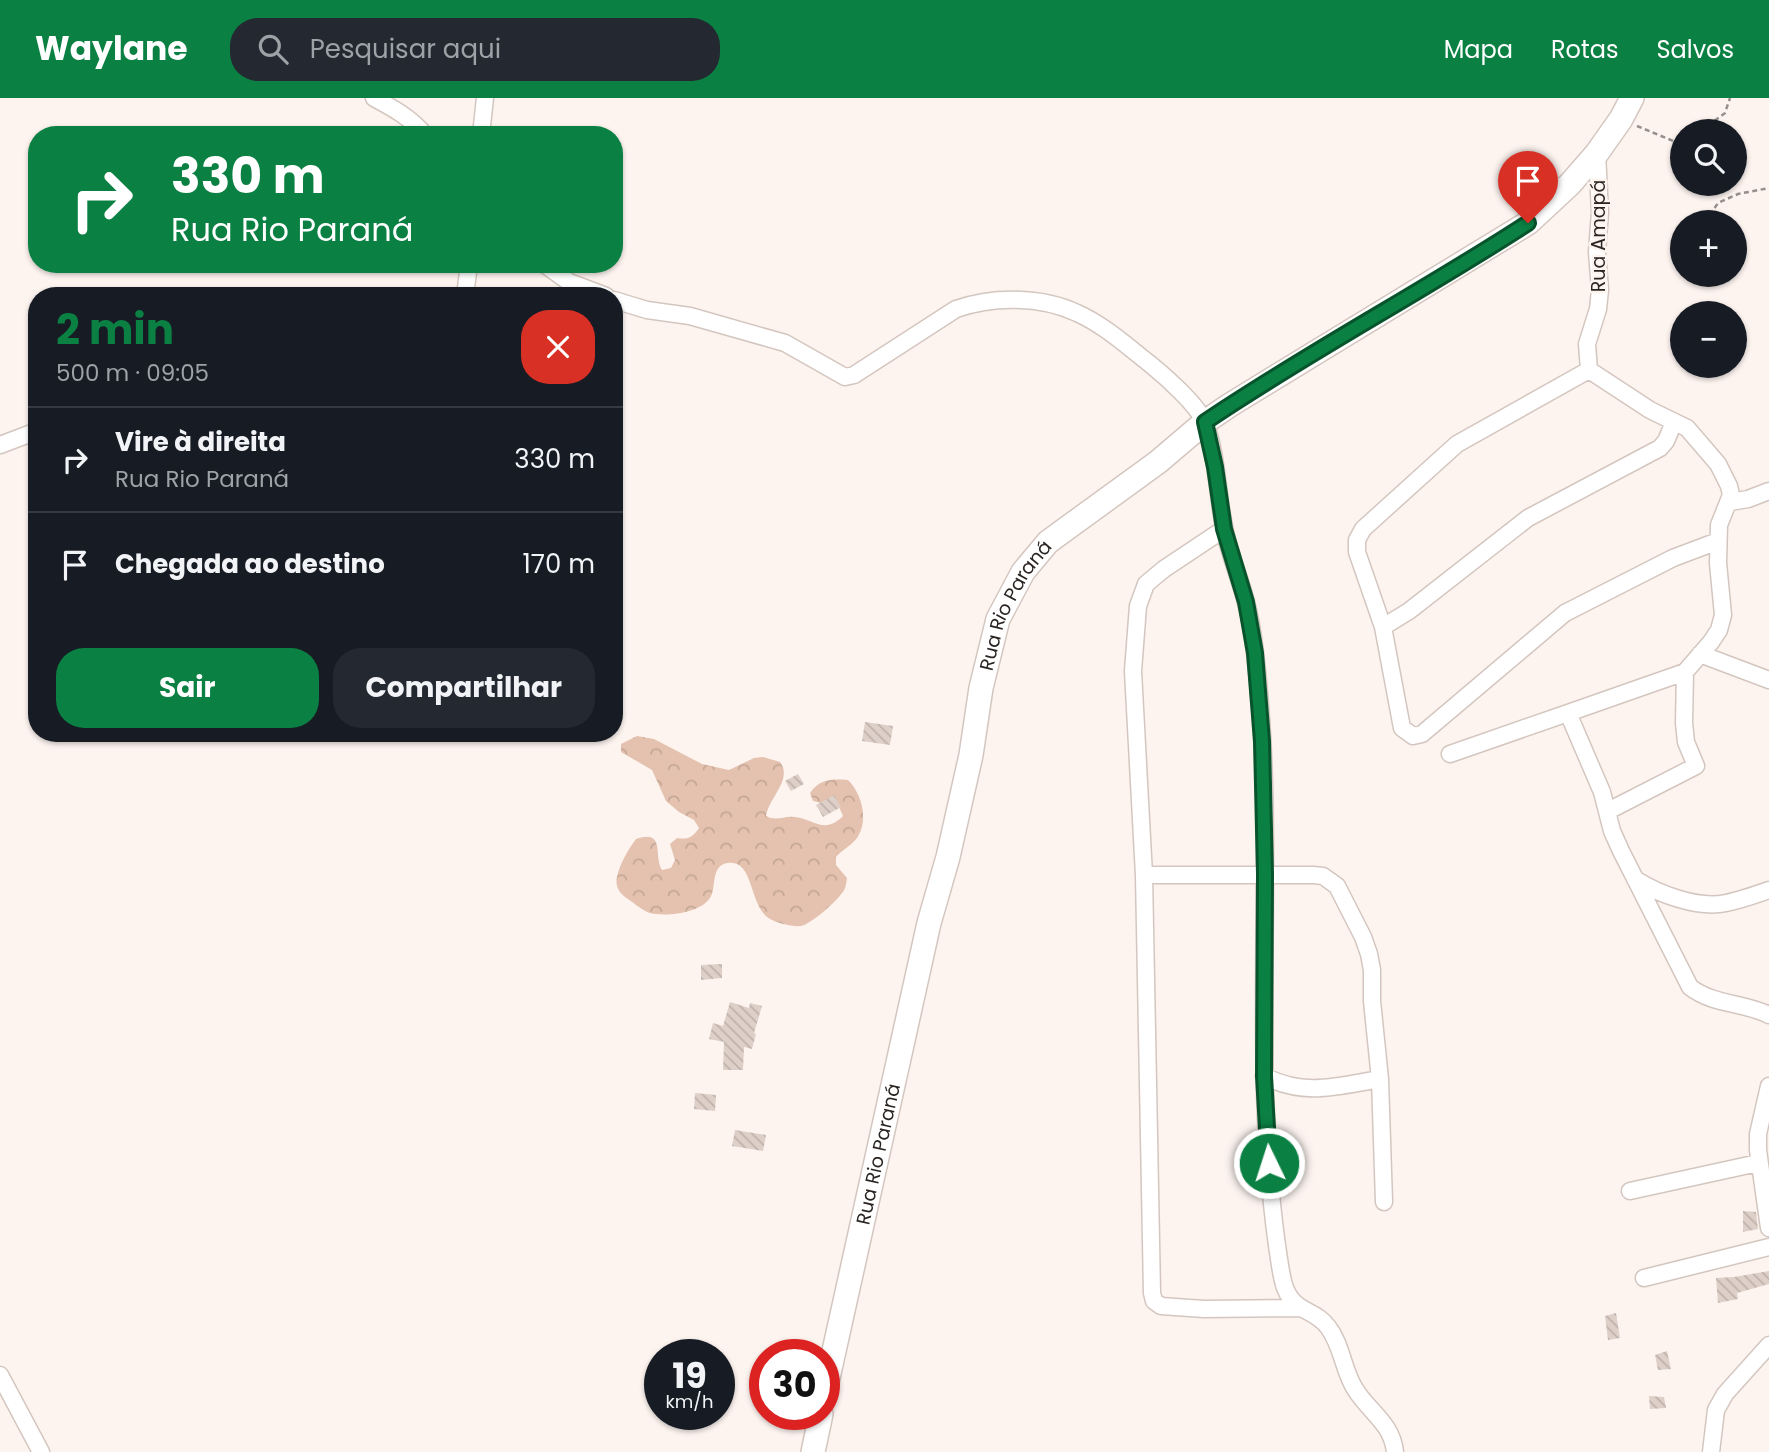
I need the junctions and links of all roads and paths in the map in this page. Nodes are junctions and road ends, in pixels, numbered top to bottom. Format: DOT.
graph roads {
  1 [pos="373,98"];
  2 [pos="485,98"];
  3 [pos="1632,98"];
  4 [pos="1730,98"];
  5 [pos="1620,119"];
  6 [pos="1717,119"];
  7 [pos="415,126"];
  8 [pos="482,126"];
  9 [pos="1670,140"];
  10 [pos="1597,153"];
  11 [pos="1769,188"];
  12 [pos="1713,210"];
  13 [pos="556,273"];
  14 [pos="582,287"];
  15 [pos="623,303"];
  16 [pos="1588,365"];
  17 [pos="1205,422"];
  18 [pos="1674,422"];
  19 [pos="28,434"];
  20 [pos="0,445"];
  21 [pos="1769,491"];
  22 [pos="1730,502"];
  23 [pos="1224,529"];
  24 [pos="1718,541"];
  25 [pos="1383,627"];
  26 [pos="1700,654"];
  27 [pos="1685,672"];
  28 [pos="1769,680"];
  29 [pos="1568,713"];
  30 [pos="1450,754"];
  31 [pos="1608,811"];
  32 [pos="1265,874"];
  33 [pos="1144,875"];
  34 [pos="1634,878"];
  35 [pos="1769,890"];
  36 [pos="1769,1015"];
  37 [pos="1264,1076"];
  38 [pos="1380,1079"];
  39 [pos="1769,1086"];
  40 [pos="1766,1109"];
  41 [pos="1758,1163"];
  42 [pos="1630,1191"];
  43 [pos="1384,1202"];
  44 [pos="1769,1228"];
  45 [pos="1769,1247"];
  46 [pos="1644,1278"];
  47 [pos="1301,1308"];
  48 [pos="837,1339"];
  49 [pos="1769,1345"];
  50 [pos="0,1376"];
  51 [pos="818,1430"];
  52 [pos="41,1452"];
  53 [pos="813,1452"];
  54 [pos="1395,1452"];
  55 [pos="1710,1452"];
  1 -- 7 [label="street"];
  2 -- 8 [label="street"];
  3 -- 5 [label="street, Rua Rio Paraná"];
  4 -- 6 [label="path"];
  5 -- 9 [label="path"];
  5 -- 10 [label="street, Rua Rio Paraná"];
  10 -- 16 [label="street, Rua Amapá"];
  10 -- 17 [label="street, Rua Rio Paraná"];
  11 -- 12 [label="path"];
  13 -- 14 [label="street"];
  15 -- 17 [label="street"];
  16 -- 18 [label="street"];
  16 -- 25 [label="street"];
  17 -- 23 [label="street"];
  17 -- 48 [label="street, Rua Rio Paraná"];
  18 -- 22 [label="street"];
  18 -- 25 [label="street"];
  19 -- 20 [label="street"];
  21 -- 22 [label="street"];
  22 -- 24 [label="street"];
  23 -- 32 [label="street"];
  23 -- 33 [label="street"];
  24 -- 25 [label="street"];
  24 -- 26 [label="street"];
  26 -- 27 [label="street"];
  26 -- 28 [label="street"];
  27 -- 29 [label="street"];
  27 -- 31 [label="street"];
  29 -- 30 [label="street"];
  29 -- 31 [label="street"];
  31 -- 34 [label="street"];
  32 -- 33 [label="street"];
  32 -- 37 [label="street"];
  32 -- 38 [label="street"];
  33 -- 47 [label="street"];
  34 -- 35 [label="street"];
  34 -- 36 [label="street"];
  37 -- 38 [label="street"];
  37 -- 47 [label="street"];
  38 -- 43 [label="street"];
  39 -- 40 [label="street"];
  40 -- 41 [label="street"];
  41 -- 42 [label="street"];
  41 -- 44 [label="street"];
  45 -- 46 [label="street"];
  47 -- 54 [label="street"];
  49 -- 55 [label="street"];
  50 -- 52 [label="street"];
  51 -- 53 [label="street"];
}
